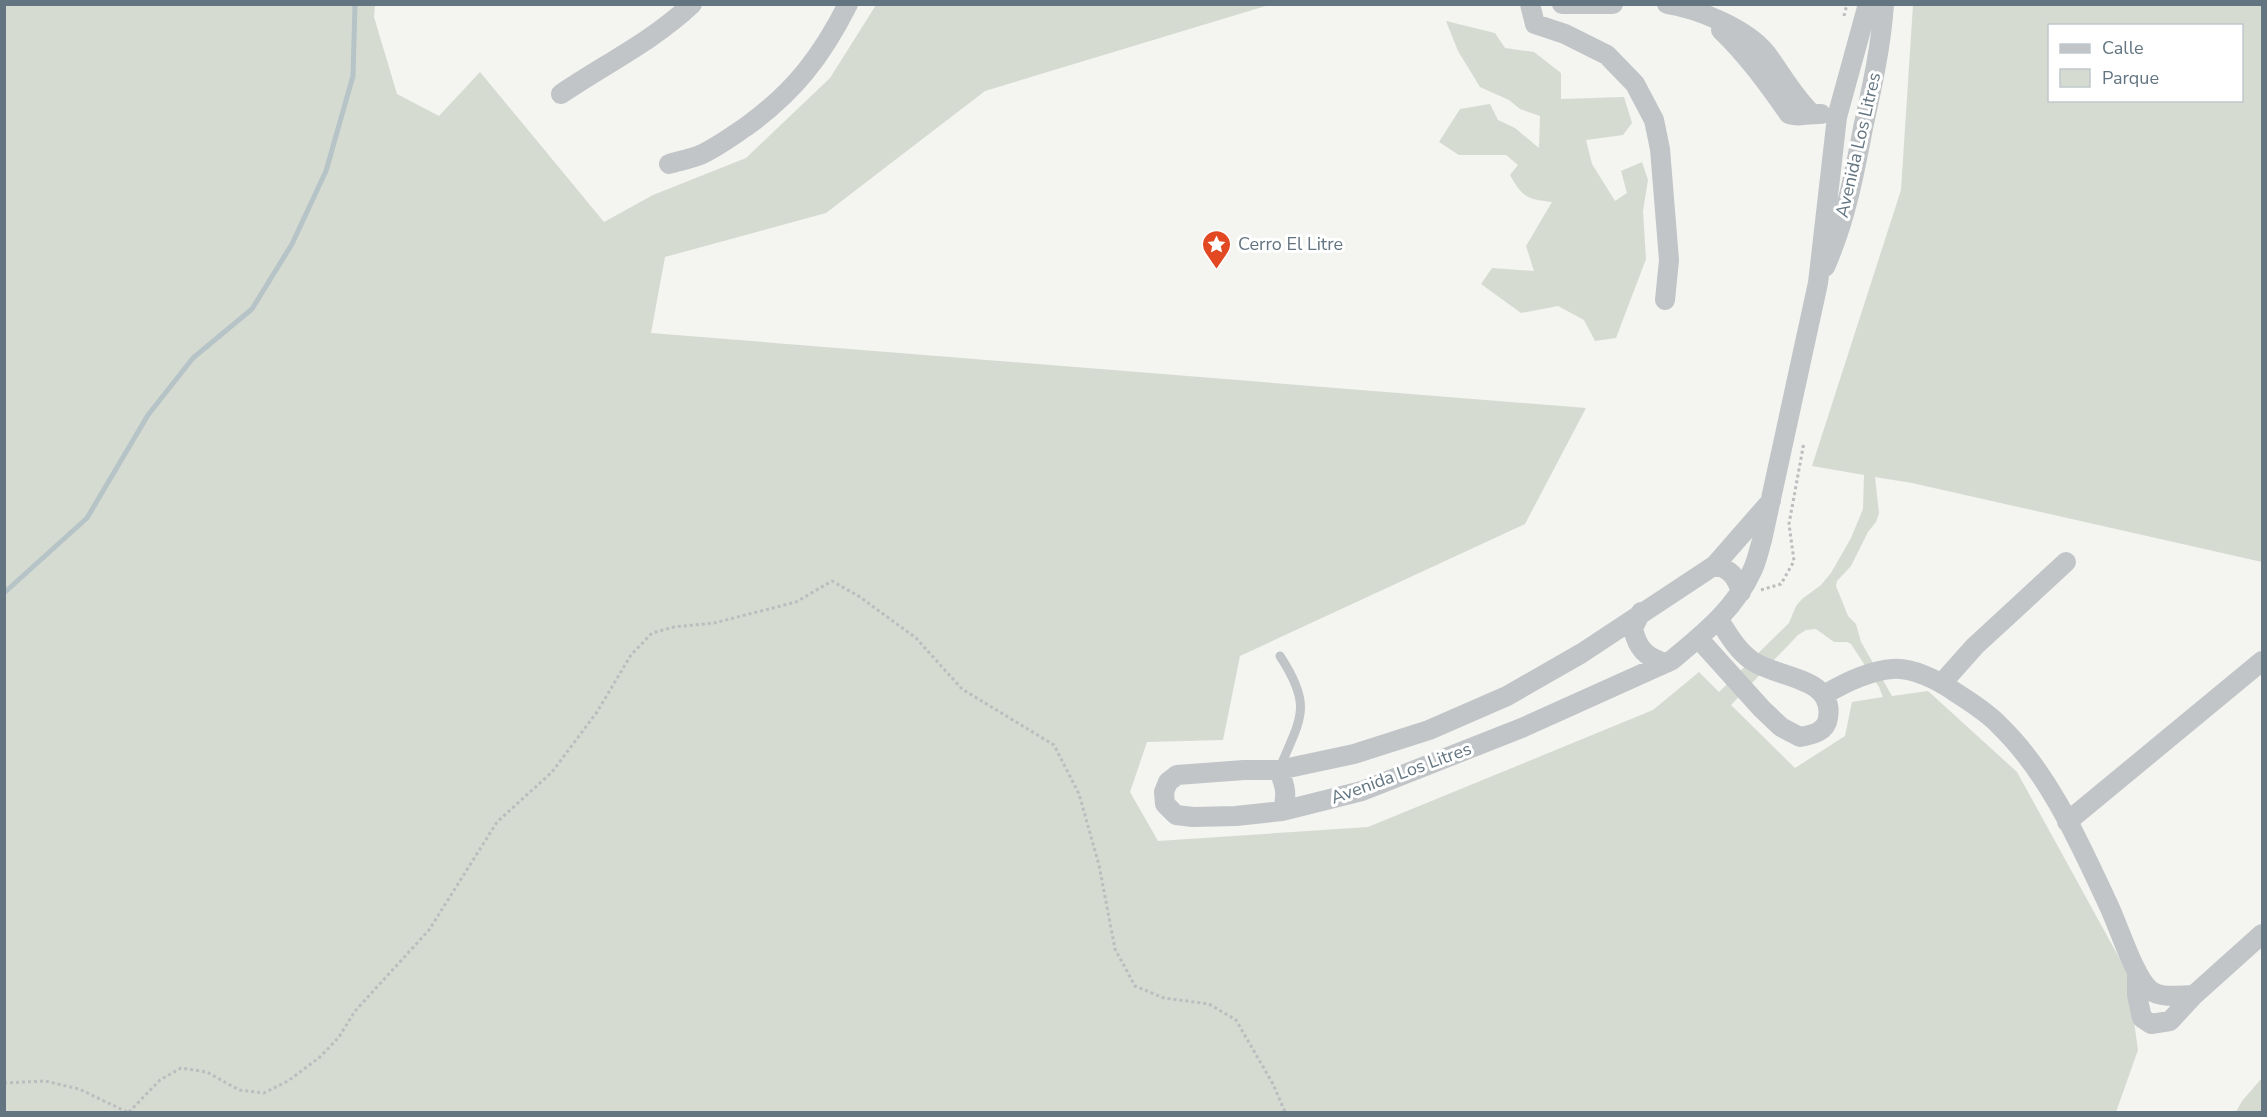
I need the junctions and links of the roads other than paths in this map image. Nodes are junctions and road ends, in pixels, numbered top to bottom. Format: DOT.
graph roads {
  1 [pos="692,4"];
  2 [pos="848,4"];
  3 [pos="1530,4"];
  4 [pos="1562,4"];
  5 [pos="1613,4"];
  6 [pos="1666,4"];
  7 [pos="1868,4"];
  8 [pos="1884,4"];
  9 [pos="1860,34"];
  10 [pos="1881,39"];
  11 [pos="561,94"];
  12 [pos="1837,117"];
  13 [pos="669,164"];
  14 [pos="1834,214"];
  15 [pos="1665,300"];
  16 [pos="1771,501"];
  17 [pos="2066,562"];
  18 [pos="1715,565"];
  19 [pos="1741,592"];
  20 [pos="1641,612"];
  21 [pos="1719,620"];
  22 [pos="1698,638"];
  23 [pos="1280,656"];
  24 [pos="2262,662"];
  25 [pos="1666,663"];
  26 [pos="1942,683"];
  27 [pos="1824,695"];
  28 [pos="1279,770"];
  29 [pos="1282,811"];
  30 [pos="2067,822"];
  31 [pos="2262,934"];
  32 [pos="2137,971"];
  33 [pos="2194,995"];
  1 -- 11 [label="street"];
  2 -- 13 [label="street"];
  3 -- 15 [label="street"];
  4 -- 5 [label="street"];
  6 -- 12 [label="street"];
  7 -- 9 [label="street, Avenida Los Litres"];
  8 -- 10 [label="street, Avenida Los Litres"];
  9 -- 10 [label="street"];
  9 -- 12 [label="street, Avenida Los Litres"];
  10 -- 14 [label="street, Avenida Los Litres"];
  12 -- 14 [label="street, Avenida Los Litres"];
  14 -- 16 [label="street, Avenida Los Litres"];
  16 -- 18 [label="street, Avenida Los Litres"];
  16 -- 19 [label="street, Avenida Los Litres"];
  17 -- 26 [label="street"];
  18 -- 19 [label="street"];
  18 -- 20 [label="street, Avenida Los Litres"];
  19 -- 21 [label="street, Avenida Los Litres"];
  20 -- 25 [label="street"];
  20 -- 28 [label="street, Avenida Los Litres"];
  21 -- 22 [label="street, Avenida Los Litres"];
  21 -- 27 [label="street"];
  22 -- 25 [label="street, Avenida Los Litres"];
  22 -- 27 [label="street"];
  23 -- 28 [label="lane"];
  24 -- 30 [label="street"];
  25 -- 29 [label="street, Avenida Los Litres"];
  26 -- 27 [label="street"];
  26 -- 30 [label="street"];
  28 -- 29 [label="street"];
  28 -- 29 [label="street, Avenida Los Litres"];
  30 -- 32 [label="street"];
  31 -- 33 [label="street"];
  32 -- 33 [label="street"];
  32 -- 33 [label="street"];
}
